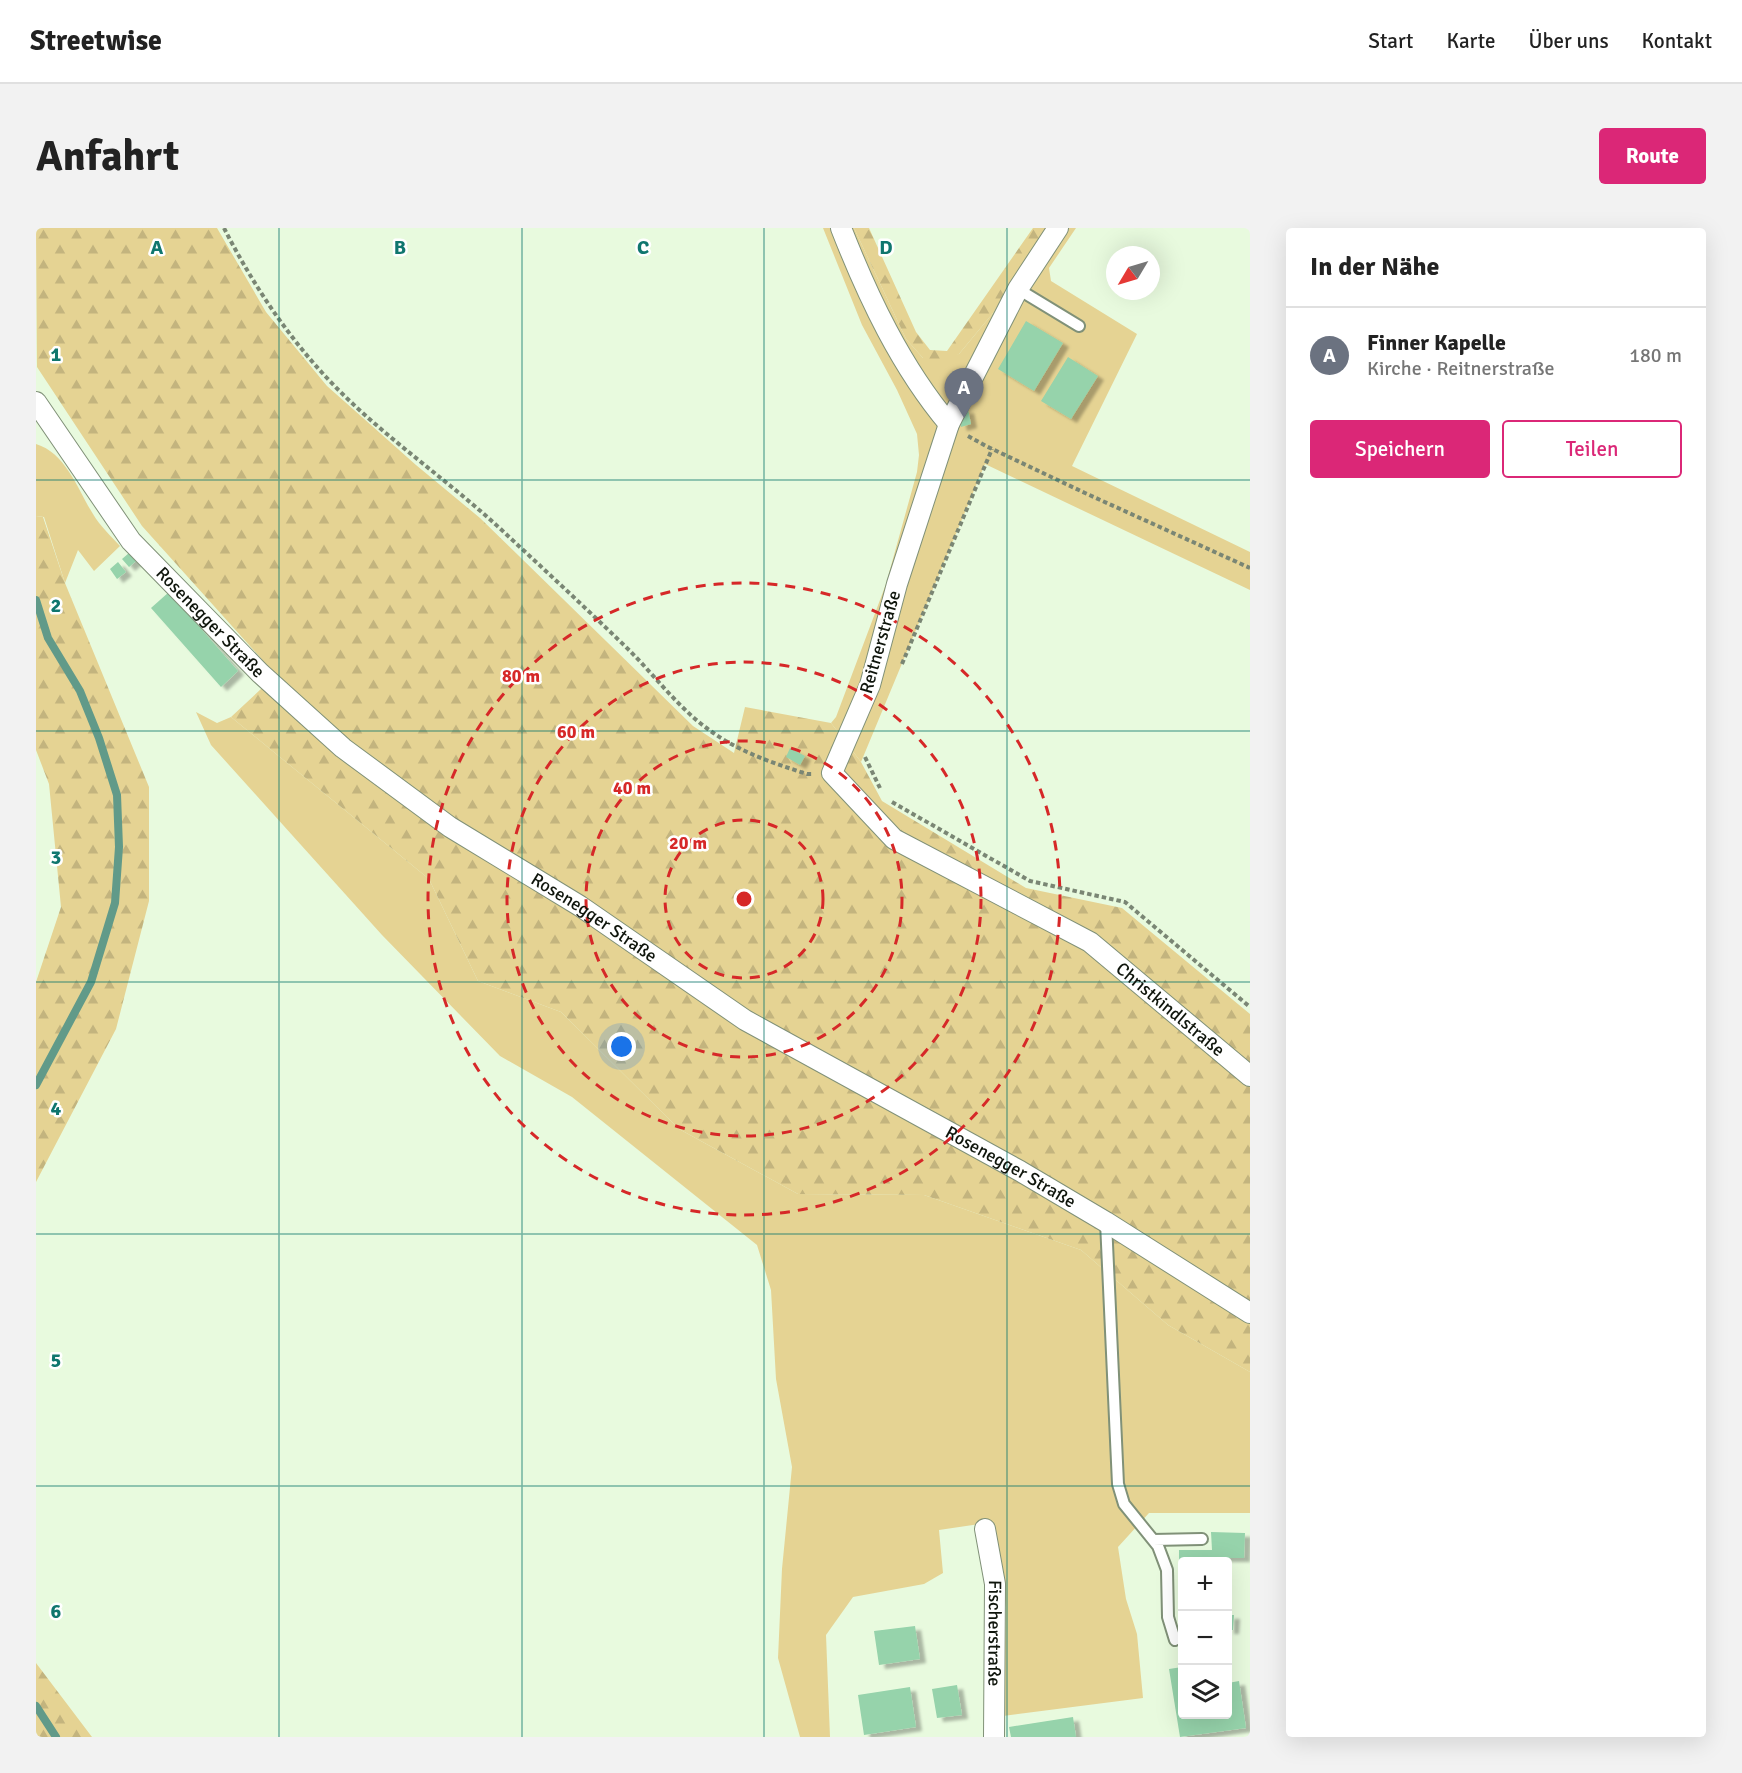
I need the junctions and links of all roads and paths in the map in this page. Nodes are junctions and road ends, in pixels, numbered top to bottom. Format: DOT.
graph roads {
  1 [pos="224,228"];
  2 [pos="841,228"];
  3 [pos="1058,228"];
  4 [pos="1018,289"];
  5 [pos="1079,326"];
  6 [pos="36,402"];
  7 [pos="949,424"];
  8 [pos="992,449"];
  9 [pos="1250,568"];
  10 [pos="900,667"];
  11 [pos="864,755"];
  12 [pos="832,773"];
  13 [pos="1250,1007"];
  14 [pos="1250,1076"];
  15 [pos="1106,1222"];
  16 [pos="1250,1313"];
  17 [pos="986,1529"];
  18 [pos="1202,1539"];
  19 [pos="1153,1540"];
  20 [pos="1175,1640"];
  21 [pos="994,1737"];
  1 -- 12 [label="path"];
  2 -- 7 [label="street"];
  3 -- 4 [label="street, Reitnerstraße"];
  4 -- 5 [label="lane"];
  4 -- 7 [label="street, Reitnerstraße"];
  6 -- 15 [label="street, Rosenegger Straße"];
  7 -- 8 [label="path"];
  7 -- 12 [label="street, Reitnerstraße"];
  8 -- 9 [label="path"];
  8 -- 10 [label="path"];
  11 -- 13 [label="path"];
  12 -- 14 [label="street, Christkindlstraße"];
  15 -- 16 [label="street, Rosenegger Straße"];
  15 -- 19 [label="lane"];
  17 -- 21 [label="street, Fischerstraße"];
  18 -- 19 [label="lane"];
  19 -- 20 [label="lane"];
}
